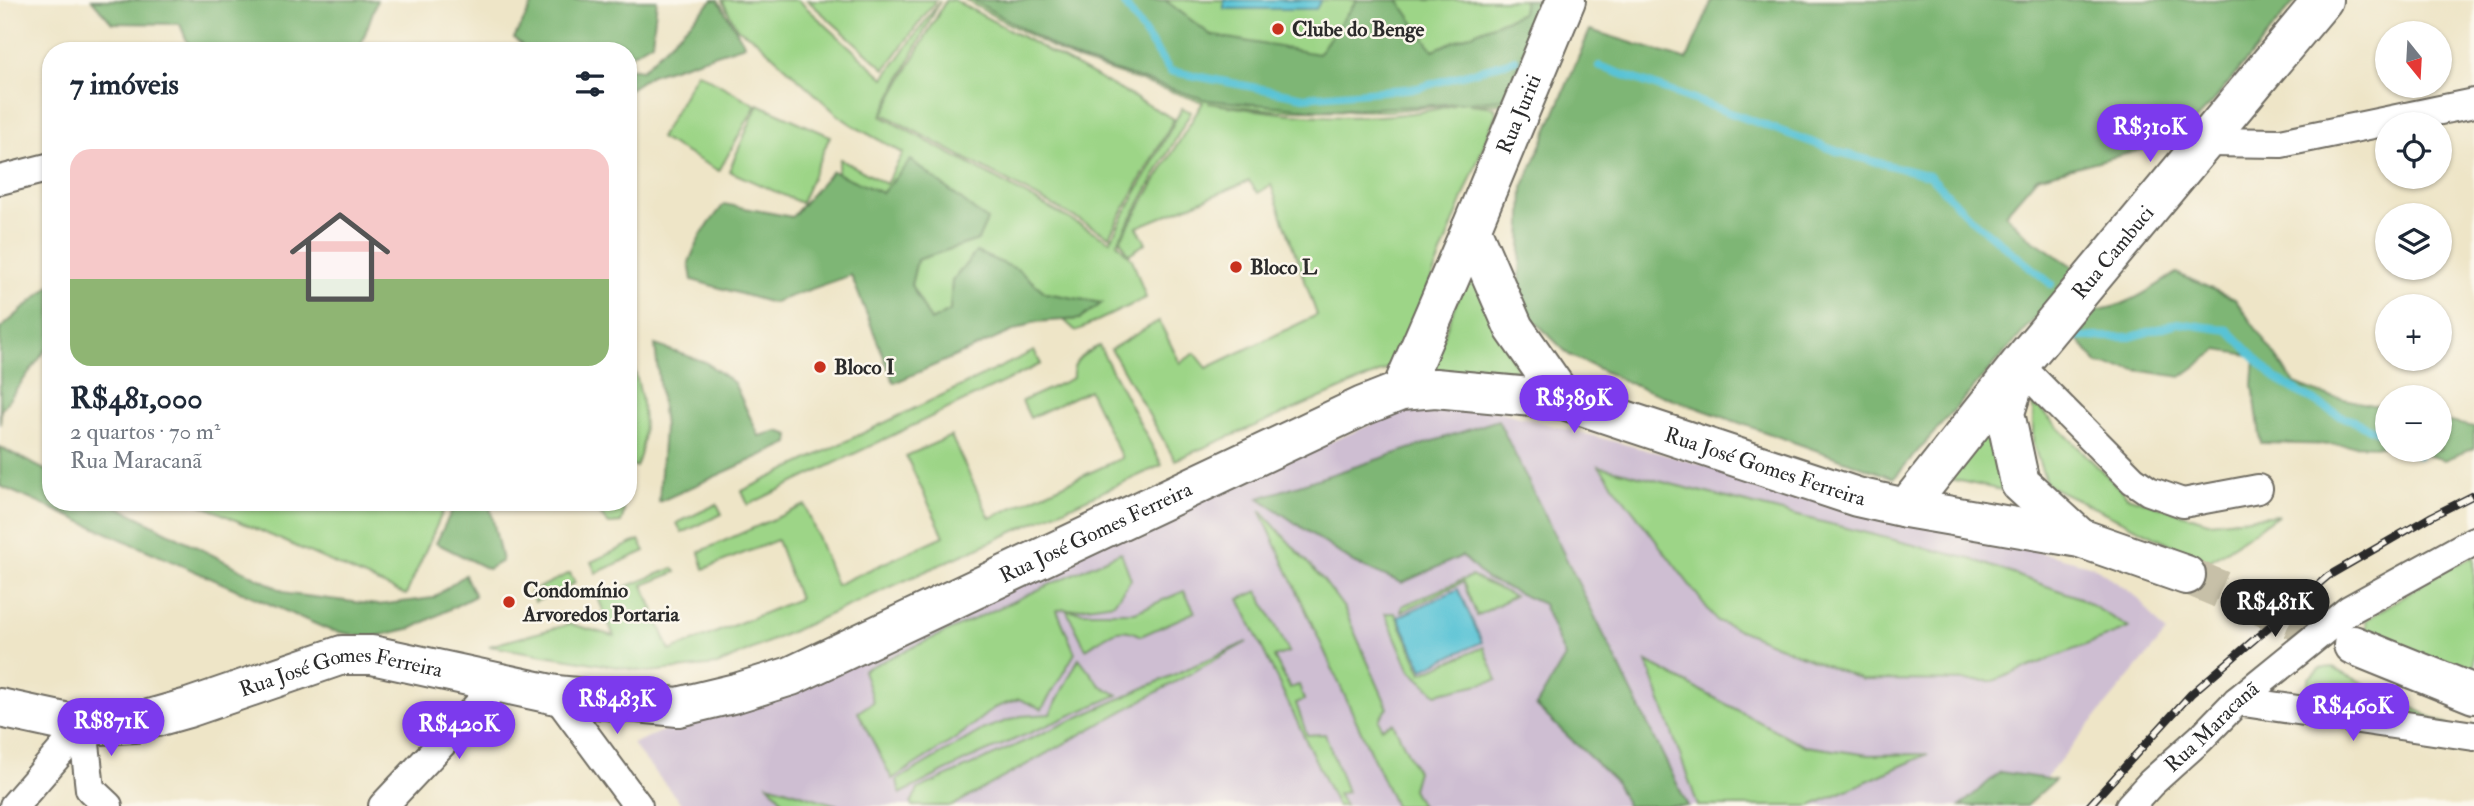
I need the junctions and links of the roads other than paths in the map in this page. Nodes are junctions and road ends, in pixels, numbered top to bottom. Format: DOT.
graph roads {
  1 [pos="1566,0"];
  2 [pos="2323,0"];
  3 [pos="2474,103"];
  4 [pos="2207,142"];
  5 [pos="42,169"];
  6 [pos="0,180"];
  7 [pos="1471,229"];
  8 [pos="2020,365"];
  9 [pos="1401,391"];
  10 [pos="1564,400"];
  11 [pos="2258,489"];
  12 [pos="1906,508"];
  13 [pos="2080,538"];
  14 [pos="2474,541"];
  15 [pos="2186,575"];
  16 [pos="2353,645"];
  17 [pos="500,681"];
  18 [pos="2474,694"];
  19 [pos="556,695"];
  20 [pos="2237,701"];
  21 [pos="0,708"];
  22 [pos="83,726"];
  23 [pos="2474,736"];
  24 [pos="14,806"];
  25 [pos="108,806"];
  26 [pos="383,806"];
  27 [pos="638,806"];
  28 [pos="2130,806"];
  1 -- 7 [label="street, Rua Juriti"];
  2 -- 4 [label="street, Rua Cambuci"];
  3 -- 4 [label="street"];
  4 -- 8 [label="street, Rua Cambuci"];
  5 -- 6 [label="street"];
  7 -- 9 [label="street, Rua Juriti"];
  7 -- 10 [label="street"];
  8 -- 11 [label="street"];
  8 -- 12 [label="street, Rua Cambuci"];
  8 -- 13 [label="street"];
  9 -- 10 [label="street, Rua José Gomes Ferreira"];
  9 -- 19 [label="street, Rua José Gomes Ferreira"];
  10 -- 12 [label="street, Rua José Gomes Ferreira"];
  12 -- 13 [label="street, Rua José Gomes Ferreira"];
  13 -- 15 [label="street, Rua José Gomes Ferreira"];
  14 -- 20 [label="street, Rua Maracanã"];
  16 -- 18 [label="street"];
  17 -- 19 [label="street, Rua José Gomes Ferreira"];
  17 -- 22 [label="street, Rua José Gomes Ferreira"];
  17 -- 26 [label="street"];
  19 -- 27 [label="street"];
  20 -- 23 [label="street"];
  20 -- 28 [label="street, Rua Maracanã"];
  21 -- 22 [label="street, Rua José Gomes Ferreira"];
  22 -- 24 [label="street"];
  22 -- 25 [label="street"];
}
